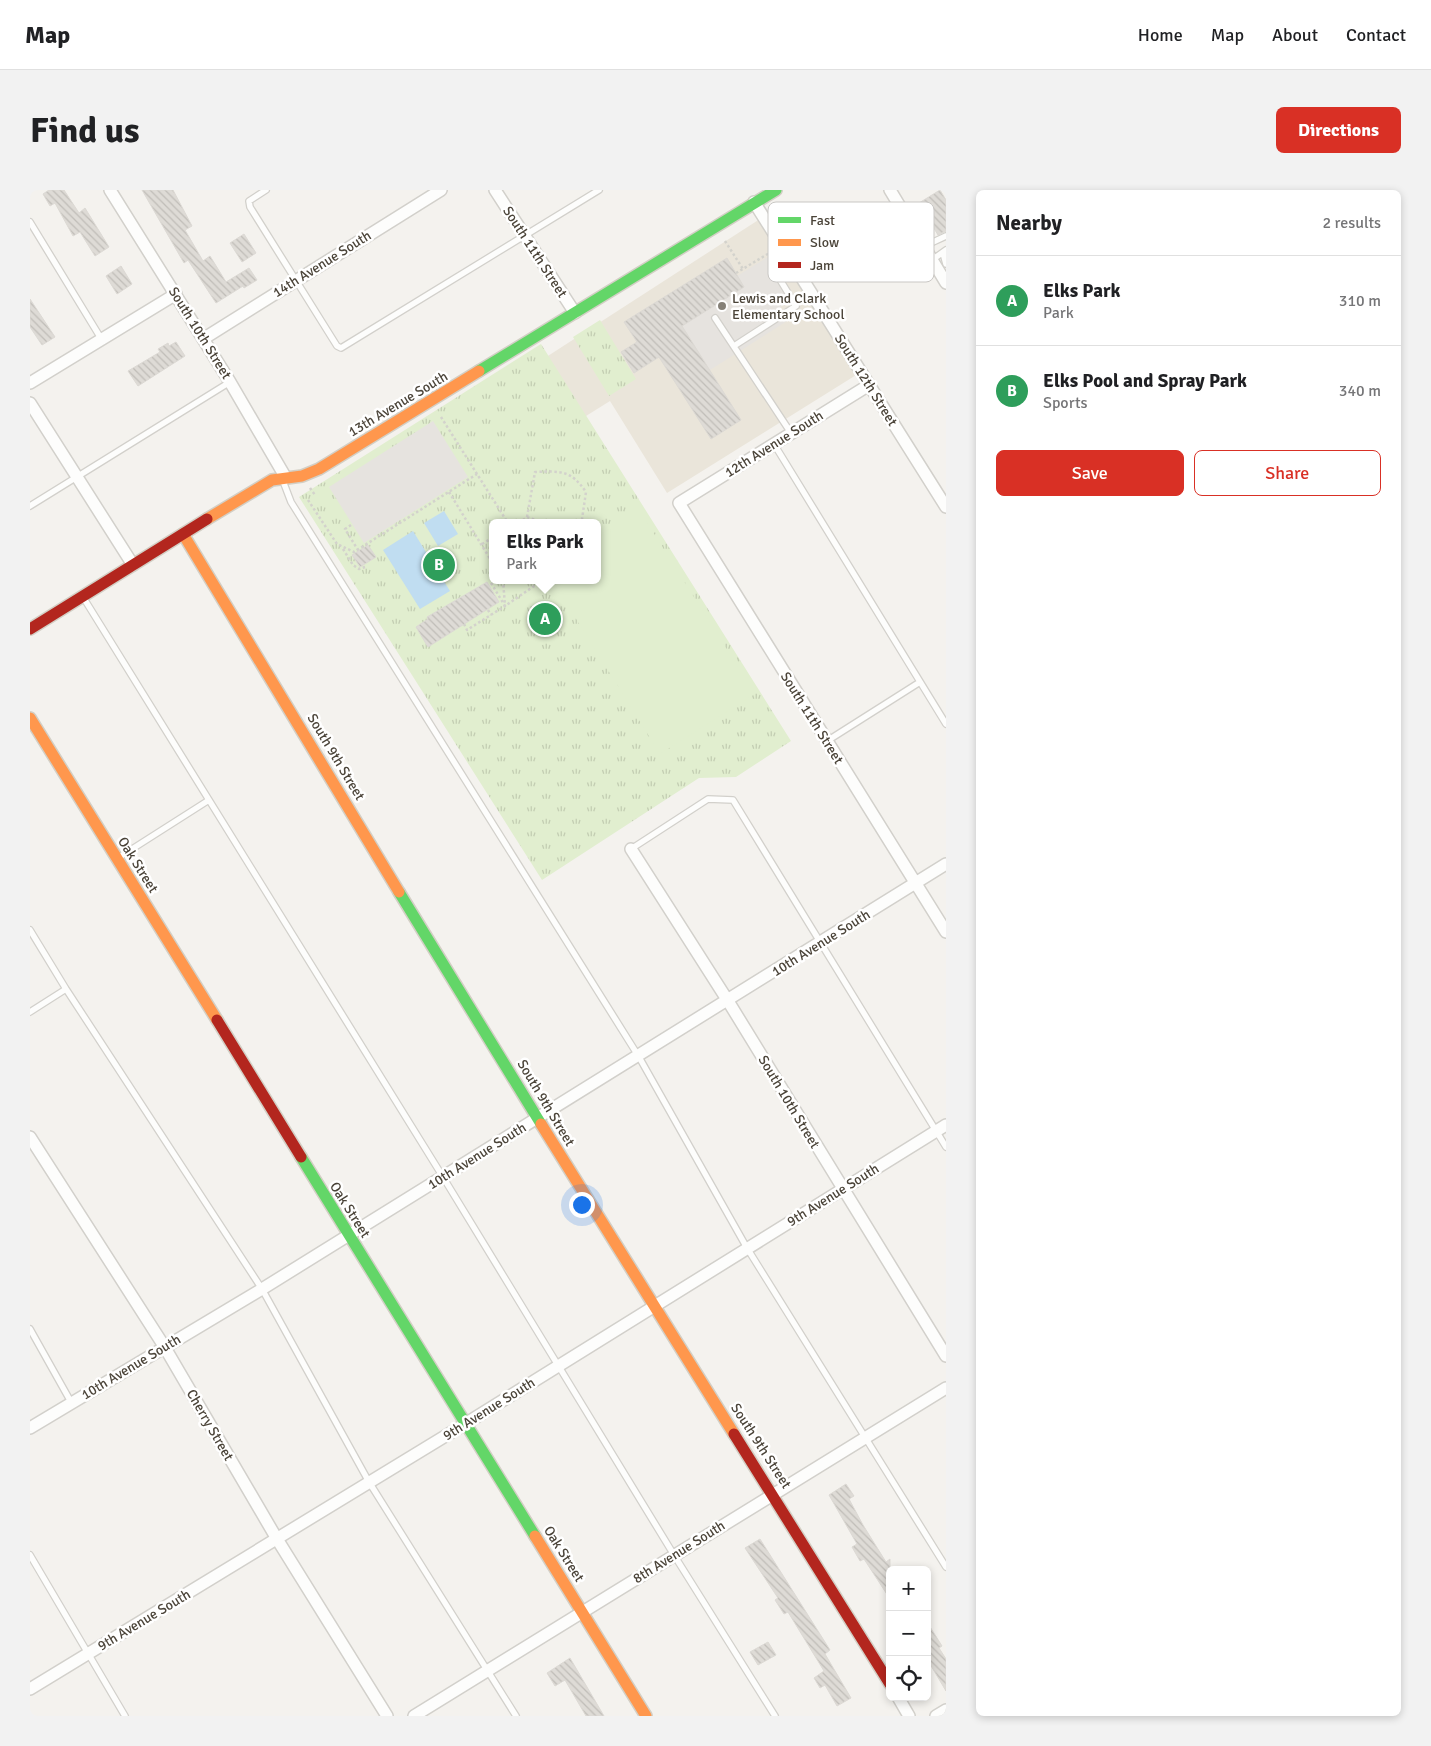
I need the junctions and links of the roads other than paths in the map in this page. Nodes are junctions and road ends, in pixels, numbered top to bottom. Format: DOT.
graph roads {
  1 [pos="110,190"];
  2 [pos="266,190"];
  3 [pos="441,190"];
  4 [pos="495,190"];
  5 [pos="599,190"];
  6 [pos="776,190"];
  7 [pos="890,190"];
  8 [pos="754,202"];
  9 [pos="897,202"];
  10 [pos="30,222"];
  11 [pos="768,225"];
  12 [pos="946,236"];
  13 [pos="525,237"];
  14 [pos="934,242"];
  15 [pos="945,251"];
  16 [pos="934,259"];
  17 [pos="934,263"];
  18 [pos="946,264"];
  19 [pos="296,280"];
  20 [pos="781,282"];
  21 [pos="804,282"];
  22 [pos="946,283"];
  23 [pos="176,294"];
  24 [pos="575,314"];
  25 [pos="715,318"];
  26 [pos="203,338"];
  27 [pos="102,340"];
  28 [pos="734,346"];
  29 [pos="30,382"];
  30 [pos="230,382"];
  31 [pos="869,384"];
  32 [pos="30,403"];
  33 [pos="791,434"];
  34 [pos="774,444"];
  35 [pos="76,477"];
  36 [pos="284,478"];
  37 [pos="679,503"];
  38 [pos="30,506"];
  39 [pos="946,507"];
  40 [pos="183,534"];
  41 [pos="133,566"];
  42 [pos="83,597"];
  43 [pos="30,629"];
  44 [pos="920,682"];
  45 [pos="30,718"];
  46 [pos="946,724"];
  47 [pos="827,741"];
  48 [pos="209,800"];
  49 [pos="631,849"];
  50 [pos="116,858"];
  51 [pos="946,864"];
  52 [pos="916,883"];
  53 [pos="30,930"];
  54 [pos="946,932"];
  55 [pos="820,944"];
  56 [pos="66,989"];
  57 [pos="728,1001"];
  58 [pos="30,1012"];
  59 [pos="639,1057"];
  60 [pos="538,1118"];
  61 [pos="941,1128"];
  62 [pos="30,1137"];
  63 [pos="946,1146"];
  64 [pos="443,1177"];
  65 [pos="842,1190"];
  66 [pos="349,1236"];
  67 [pos="747,1248"];
  68 [pos="262,1289"];
  69 [pos="653,1306"];
  70 [pos="30,1329"];
  71 [pos="164,1346"];
  72 [pos="946,1356"];
  73 [pos="558,1365"];
  74 [pos="946,1388"];
  75 [pos="71,1402"];
  76 [pos="465,1424"];
  77 [pos="30,1428"];
  78 [pos="865,1437"];
  79 [pos="369,1482"];
  80 [pos="773,1493"];
  81 [pos="276,1539"];
  82 [pos="674,1555"];
  83 [pos="30,1556"];
  84 [pos="946,1567"];
  85 [pos="582,1612"];
  86 [pos="88,1654"];
  87 [pos="488,1670"];
  88 [pos="886,1677"];
  89 [pos="30,1689"];
  90 [pos="900,1701"];
  91 [pos="946,1710"];
  92 [pos="126,1716"];
  93 [pos="387,1716"];
  94 [pos="414,1716"];
  95 [pos="516,1716"];
  96 [pos="646,1716"];
  97 [pos="775,1716"];
  98 [pos="909,1716"];
  99 [pos="936,1716"];
  1 -- 23 [label="street, South 10th Street"];
  2 -- 19 [label="lane"];
  3 -- 19 [label="street, 14th Avenue South"];
  4 -- 13 [label="street, South 11th Street"];
  5 -- 13 [label="lane"];
  6 -- 8 [label="street, 13th Avenue South"];
  7 -- 9 [label="street"];
  8 -- 11 [label="street, South 12th Street"];
  8 -- 24 [label="street, 13th Avenue South"];
  10 -- 27 [label="lane"];
  12 -- 14 [label="lane"];
  13 -- 19 [label="lane"];
  13 -- 24 [label="street, South 11th Street"];
  15 -- 16 [label="lane"];
  15 -- 18 [label="lane"];
  17 -- 22 [label="street"];
  19 -- 26 [label="street, 14th Avenue South"];
  20 -- 28 [label="lane"];
  21 -- 31 [label="street, South 12th Street"];
  23 -- 26 [label="street, South 10th Street"];
  23 -- 27 [label="street"];
  24 -- 36 [label="street, 13th Avenue South"];
  25 -- 28 [label="lane"];
  26 -- 30 [label="street, South 10th Street"];
  27 -- 29 [label="street"];
  28 -- 33 [label="lane"];
  30 -- 35 [label="lane"];
  30 -- 36 [label="street, South 10th Street"];
  31 -- 33 [label="street, 12th Avenue South"];
  31 -- 39 [label="street, South 12th Street"];
  32 -- 35 [label="street"];
  33 -- 34 [label="street, 12th Avenue South"];
  34 -- 37 [label="street, 12th Avenue South"];
  34 -- 44 [label="lane"];
  35 -- 38 [label="lane"];
  35 -- 41 [label="street"];
  36 -- 40 [label="street, 13th Avenue South"];
  36 -- 59 [label="lane"];
  37 -- 47 [label="street, South 11th Street"];
  40 -- 41 [label="street, 13th Avenue South"];
  40 -- 60 [label="street, South 9th Street"];
  41 -- 42 [label="street, 13th Avenue South"];
  42 -- 43 [label="street, 13th Avenue South"];
  42 -- 48 [label="lane"];
  44 -- 46 [label="lane"];
  44 -- 47 [label="lane"];
  45 -- 50 [label="street, Oak Street"];
  47 -- 52 [label="street, South 11th Street"];
  48 -- 50 [label="lane"];
  48 -- 64 [label="lane"];
  49 -- 55 [label="lane"];
  49 -- 57 [label="street, South 10th Street"];
  50 -- 66 [label="street, Oak Street"];
  51 -- 52 [label="street, 10th Avenue South"];
  52 -- 54 [label="street, South 11th Street"];
  52 -- 55 [label="street, 10th Avenue South"];
  53 -- 56 [label="lane"];
  55 -- 57 [label="street, 10th Avenue South"];
  55 -- 61 [label="lane"];
  56 -- 58 [label="lane"];
  56 -- 68 [label="lane"];
  57 -- 59 [label="street, 10th Avenue South"];
  57 -- 65 [label="street, South 10th Street"];
  59 -- 60 [label="street, 10th Avenue South"];
  59 -- 67 [label="lane"];
  60 -- 64 [label="street, 10th Avenue South"];
  60 -- 69 [label="street, South 9th Street"];
  61 -- 63 [label="lane"];
  61 -- 65 [label="street, 9th Avenue South"];
  62 -- 71 [label="street, Cherry Street"];
  64 -- 66 [label="street, 10th Avenue South"];
  64 -- 73 [label="lane"];
  65 -- 67 [label="street, 9th Avenue South"];
  65 -- 72 [label="street, South 10th Street"];
  66 -- 68 [label="street, 10th Avenue South"];
  66 -- 76 [label="street, Oak Street"];
  67 -- 69 [label="street, 9th Avenue South"];
  67 -- 78 [label="lane"];
  68 -- 71 [label="street, 10th Avenue South"];
  68 -- 79 [label="lane"];
  69 -- 73 [label="street, 9th Avenue South"];
  69 -- 80 [label="street, South 9th Street"];
  70 -- 75 [label="lane"];
  71 -- 75 [label="street, 10th Avenue South"];
  71 -- 81 [label="street, Cherry Street"];
  73 -- 76 [label="street, 9th Avenue South"];
  73 -- 82 [label="lane"];
  74 -- 78 [label="street, 8th Avenue South"];
  75 -- 77 [label="street, 10th Avenue South"];
  76 -- 79 [label="street, 9th Avenue South"];
  76 -- 85 [label="street, Oak Street"];
  78 -- 80 [label="street, 8th Avenue South"];
  78 -- 84 [label="lane"];
  79 -- 81 [label="street, 9th Avenue South"];
  79 -- 87 [label="lane"];
  80 -- 82 [label="street, 8th Avenue South"];
  80 -- 88 [label="street, South 9th Street"];
  81 -- 86 [label="street, 9th Avenue South"];
  81 -- 93 [label="street, Cherry Street"];
  82 -- 85 [label="street, 8th Avenue South"];
  82 -- 97 [label="lane"];
  83 -- 86 [label="lane"];
  85 -- 87 [label="street, 8th Avenue South"];
  85 -- 96 [label="street, Oak Street"];
  86 -- 89 [label="street, 9th Avenue South"];
  86 -- 92 [label="lane"];
  87 -- 94 [label="street, 8th Avenue South"];
  87 -- 95 [label="lane"];
  90 -- 98 [label="street"];
  91 -- 99 [label="street"];
}
